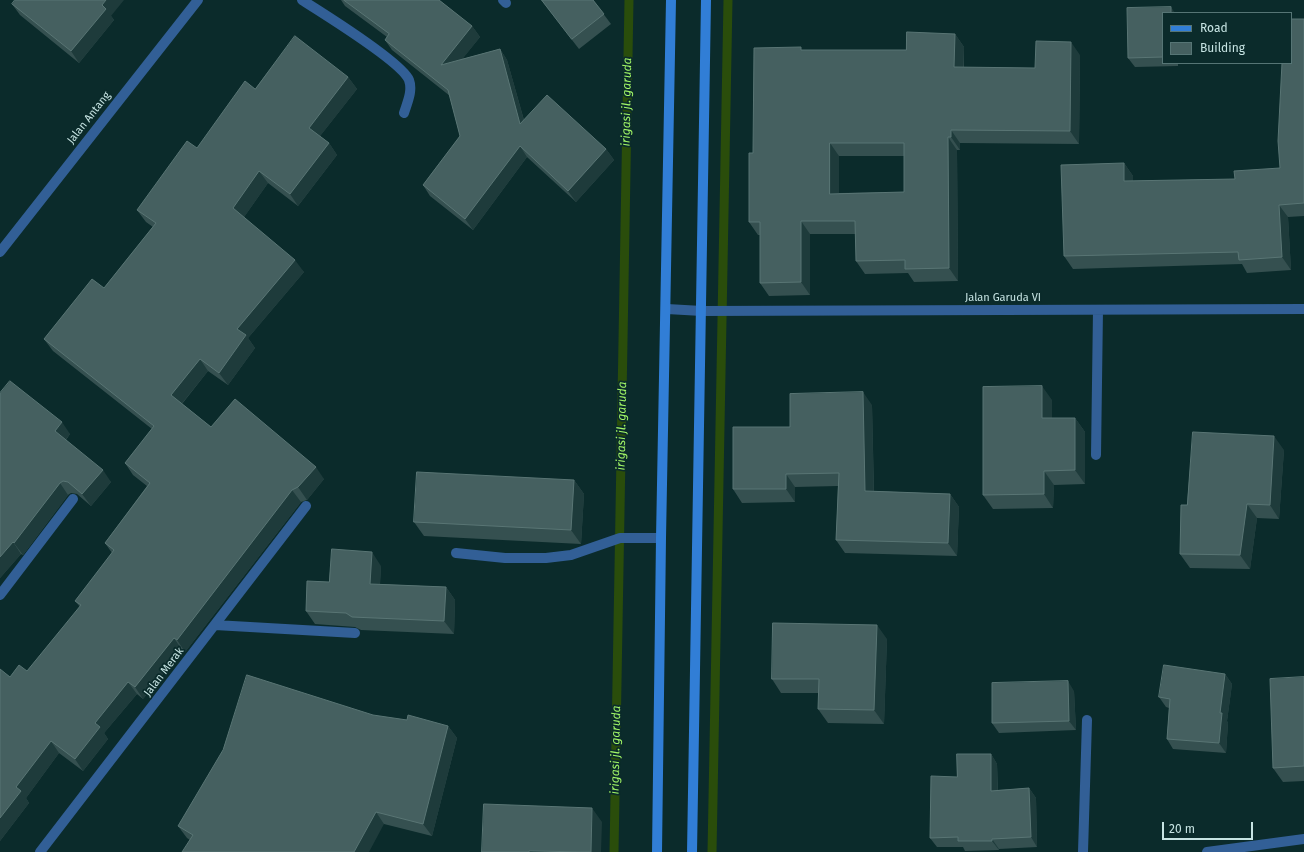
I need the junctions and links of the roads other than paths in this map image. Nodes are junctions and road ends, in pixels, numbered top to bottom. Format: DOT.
graph roads {
  1 [pos="198,0"];
  2 [pos="302,0"];
  3 [pos="671,0"];
  4 [pos="706,0"];
  5 [pos="404,113"];
  6 [pos="0,252"];
  7 [pos="666,309"];
  8 [pos="1304,309"];
  9 [pos="1098,310"];
  10 [pos="702,311"];
  11 [pos="1096,455"];
  12 [pos="73,499"];
  13 [pos="306,506"];
  14 [pos="661,538"];
  15 [pos="456,553"];
  16 [pos="0,595"];
  17 [pos="215,625"];
  18 [pos="355,633"];
  19 [pos="1087,720"];
  20 [pos="1304,839"];
  21 [pos="40,852"];
  22 [pos="657,852"];
  23 [pos="692,852"];
  24 [pos="1083,852"];
  25 [pos="1207,852"];
  1 -- 6 [label="street, Jalan Antang"];
  2 -- 5 [label="street"];
  3 -- 7 [label="main road"];
  4 -- 10 [label="main road"];
  7 -- 10 [label="street, Jalan Garuda VI"];
  7 -- 14 [label="main road"];
  8 -- 9 [label="street, Jalan Garuda VI"];
  9 -- 10 [label="street, Jalan Garuda VI"];
  9 -- 11 [label="street"];
  10 -- 23 [label="main road"];
  12 -- 16 [label="street"];
  13 -- 17 [label="street, Jalan Merak"];
  14 -- 15 [label="street"];
  14 -- 22 [label="main road"];
  17 -- 18 [label="street"];
  17 -- 21 [label="street, Jalan Merak"];
  19 -- 24 [label="street"];
  20 -- 25 [label="street"];
}
